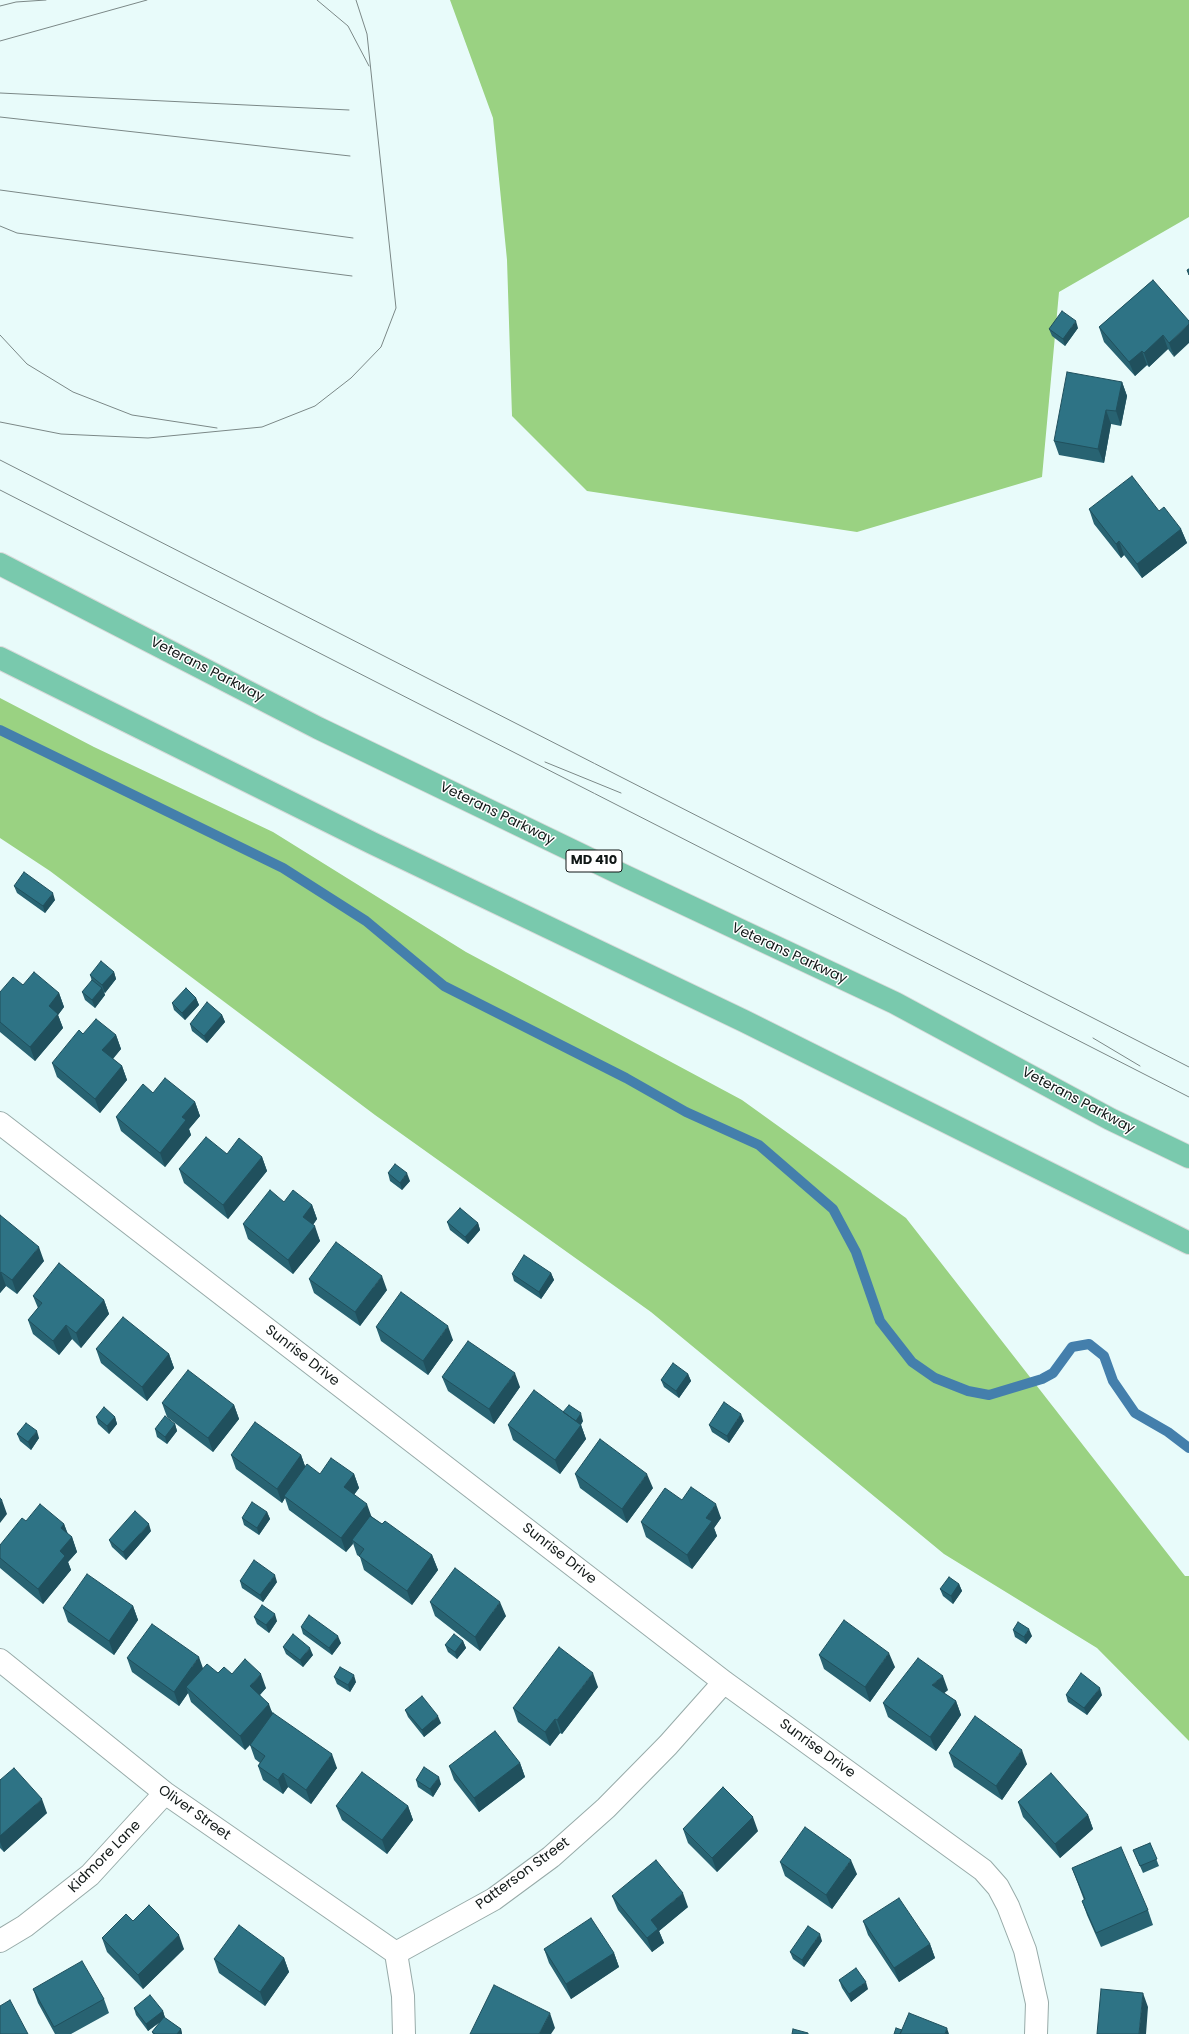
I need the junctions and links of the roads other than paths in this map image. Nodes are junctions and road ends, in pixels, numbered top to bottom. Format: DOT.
graph roads {
  1 [pos="0,564"];
  2 [pos="0,658"];
  3 [pos="0,1122"];
  4 [pos="1189,1157"];
  5 [pos="1189,1244"];
  6 [pos="0,1660"];
  7 [pos="724,1682"];
  8 [pos="165,1793"];
  9 [pos="0,1941"];
  10 [pos="396,1953"];
  11 [pos="404,2034"];
  12 [pos="1036,2034"];
  1 -- 4 [label="main road, Veterans Parkway / MD 410"];
  2 -- 5 [label="main road"];
  3 -- 7 [label="street, Sunrise Drive"];
  6 -- 8 [label="street, Oliver Street"];
  7 -- 10 [label="street, Patterson Street"];
  7 -- 12 [label="street, Sunrise Drive"];
  8 -- 9 [label="street, Kidmore Lane"];
  8 -- 10 [label="street, Oliver Street"];
  10 -- 11 [label="street"];
}
